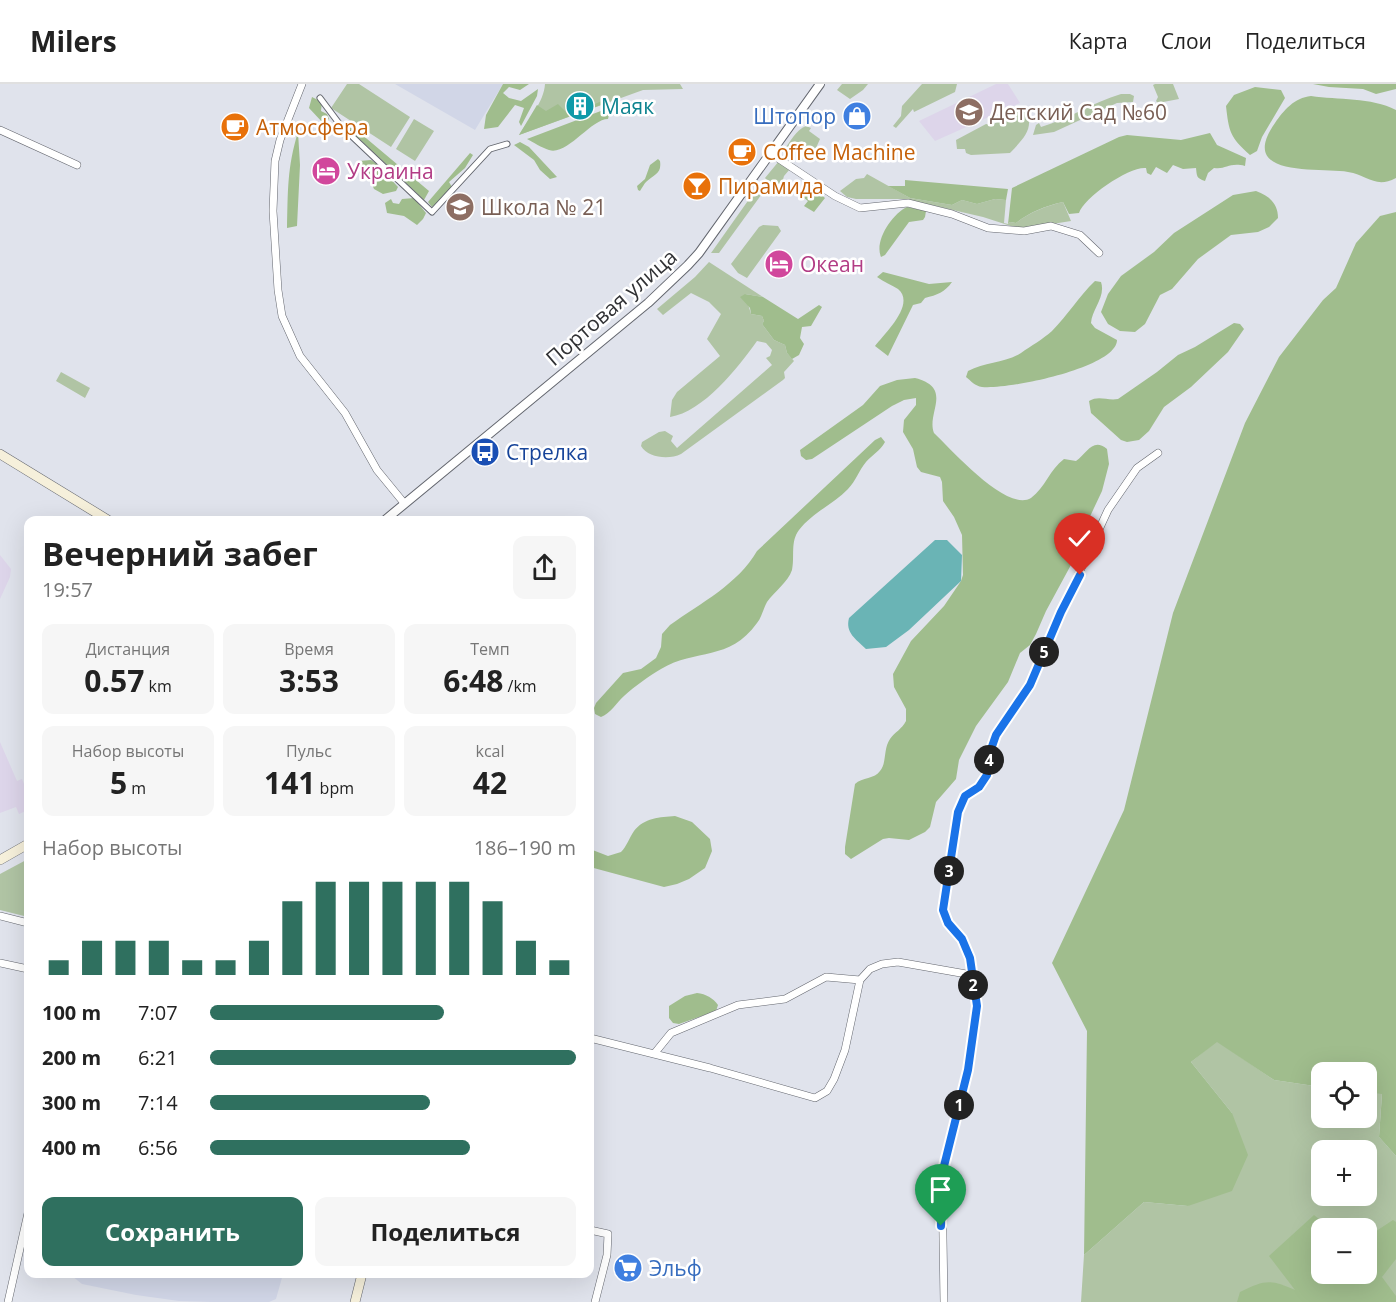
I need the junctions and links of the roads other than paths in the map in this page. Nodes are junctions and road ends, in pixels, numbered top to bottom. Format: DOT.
graph roads {
  1 [pos="302,84"];
  2 [pos="820,84"];
  3 [pos="320,98"];
  4 [pos="0,130"];
  5 [pos="507,144"];
  6 [pos="770,153"];
  7 [pos="77,165"];
  8 [pos="1099,253"];
  9 [pos="1158,453"];
  10 [pos="0,454"];
  11 [pos="404,504"];
  12 [pos="101,516"];
  13 [pos="390,516"];
  14 [pos="24,846"];
  15 [pos="0,860"];
  16 [pos="0,916"];
  17 [pos="24,921"];
  18 [pos="0,963"];
  19 [pos="24,968"];
  20 [pos="972,975"];
  21 [pos="860,980"];
  22 [pos="594,1039"];
  23 [pos="654,1054"];
  24 [pos="24,1231"];
  25 [pos="594,1231"];
  26 [pos="361,1278"];
  27 [pos="8,1302"];
  28 [pos="355,1302"];
  29 [pos="595,1302"];
  30 [pos="944,1302"];
  1 -- 11 [label="street"];
  2 -- 6 [label="street, Портовая улица"];
  3 -- 5 [label="street"];
  4 -- 7 [label="street"];
  6 -- 8 [label="street"];
  6 -- 11 [label="street, Портовая улица"];
  9 -- 20 [label="street"];
  10 -- 12 [label="main road"];
  11 -- 13 [label="street, Портовая улица"];
  14 -- 15 [label="main road"];
  16 -- 17 [label="street"];
  18 -- 19 [label="street"];
  20 -- 21 [label="street"];
  20 -- 30 [label="street"];
  21 -- 23 [label="street"];
  21 -- 23 [label="street"];
  22 -- 23 [label="street"];
  24 -- 27 [label="street"];
  25 -- 29 [label="street"];
  26 -- 28 [label="main road"];
}
